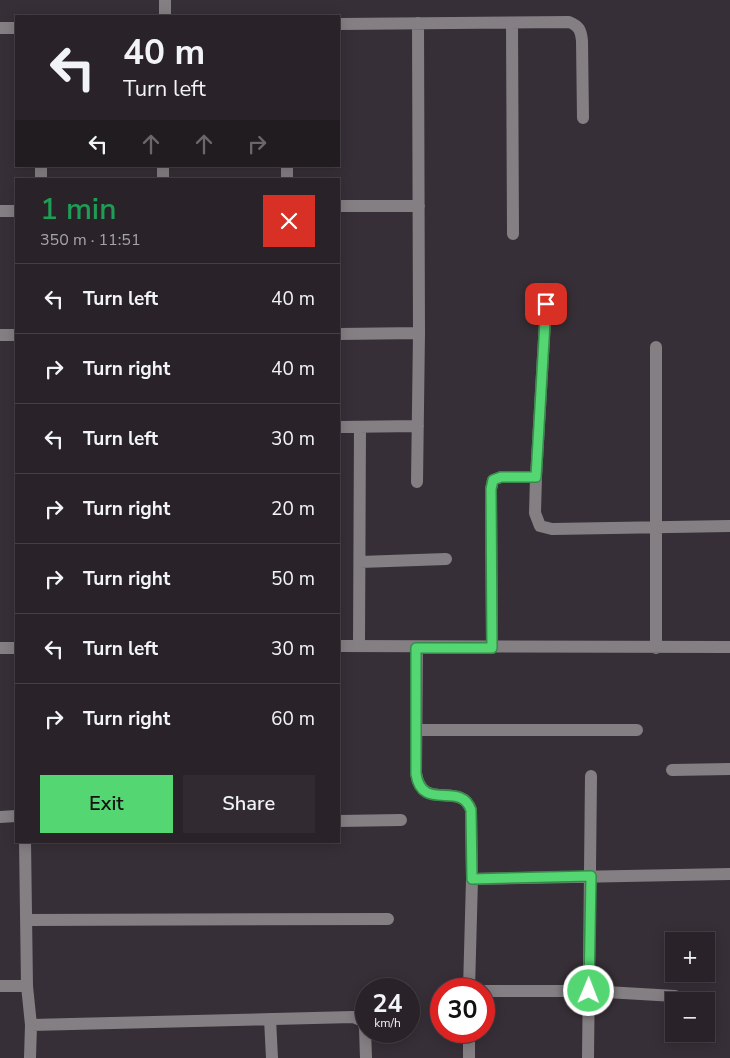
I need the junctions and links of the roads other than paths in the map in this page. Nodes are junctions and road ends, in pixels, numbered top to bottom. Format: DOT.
graph roads {
  1 [pos="165,0"];
  2 [pos="165,15"];
  3 [pos="418,23"];
  4 [pos="512,23"];
  5 [pos="340,24"];
  6 [pos="0,28"];
  7 [pos="15,28"];
  8 [pos="583,118"];
  9 [pos="340,206"];
  10 [pos="419,206"];
  11 [pos="0,211"];
  12 [pos="15,211"];
  13 [pos="513,234"];
  14 [pos="546,304"];
  15 [pos="419,333"];
  16 [pos="340,334"];
  17 [pos="0,335"];
  18 [pos="15,335"];
  19 [pos="656,347"];
  20 [pos="418,426"];
  21 [pos="360,427"];
  22 [pos="340,428"];
  23 [pos="536,477"];
  24 [pos="417,482"];
  25 [pos="655,526"];
  26 [pos="730,526"];
  27 [pos="446,559"];
  28 [pos="360,562"];
  29 [pos="340,646"];
  30 [pos="359,646"];
  31 [pos="730,647"];
  32 [pos="0,648"];
  33 [pos="15,648"];
  34 [pos="416,648"];
  35 [pos="492,648"];
  36 [pos="656,648"];
  37 [pos="416,730"];
  38 [pos="637,730"];
  39 [pos="730,769"];
  40 [pos="672,770"];
  41 [pos="591,776"];
  42 [pos="15,816"];
  43 [pos="0,817"];
  44 [pos="401,820"];
  45 [pos="340,821"];
  46 [pos="25,843"];
  47 [pos="730,874"];
  48 [pos="591,876"];
  49 [pos="472,879"];
  50 [pos="388,918"];
  51 [pos="26,920"];
  52 [pos="469,978"];
  53 [pos="0,986"];
  54 [pos="27,986"];
  55 [pos="495,991"];
  56 [pos="589,991"];
  57 [pos="665,995"];
  58 [pos="270,1019"];
  59 [pos="31,1025"];
  60 [pos="469,1043"];
  61 [pos="30,1058"];
  62 [pos="272,1058"];
  63 [pos="366,1058"];
  64 [pos="469,1058"];
  65 [pos="588,1058"];
  1 -- 2 [label="street"];
  3 -- 4 [label="street"];
  3 -- 5 [label="street"];
  3 -- 10 [label="street"];
  4 -- 8 [label="street"];
  4 -- 13 [label="street"];
  6 -- 7 [label="street"];
  9 -- 10 [label="street"];
  10 -- 15 [label="street"];
  11 -- 12 [label="street"];
  14 -- 23 [label="street"];
  15 -- 16 [label="street"];
  15 -- 20 [label="street"];
  17 -- 18 [label="street"];
  19 -- 25 [label="street"];
  20 -- 21 [label="street"];
  20 -- 24 [label="street"];
  21 -- 22 [label="street"];
  21 -- 28 [label="street"];
  23 -- 25 [label="street"];
  23 -- 35 [label="street"];
  25 -- 26 [label="street"];
  25 -- 36 [label="street"];
  27 -- 28 [label="street"];
  28 -- 30 [label="street"];
  29 -- 30 [label="street"];
  30 -- 34 [label="street"];
  31 -- 36 [label="street"];
  32 -- 33 [label="street"];
  34 -- 35 [label="street"];
  34 -- 37 [label="street"];
  35 -- 36 [label="street"];
  37 -- 38 [label="street"];
  37 -- 49 [label="street"];
  39 -- 40 [label="street"];
  41 -- 48 [label="street"];
  42 -- 43 [label="street"];
  44 -- 45 [label="street"];
  46 -- 51 [label="street"];
  47 -- 48 [label="street"];
  48 -- 49 [label="street"];
  48 -- 56 [label="street"];
  49 -- 52 [label="street"];
  50 -- 51 [label="street"];
  51 -- 54 [label="street"];
  53 -- 54 [label="street"];
  54 -- 59 [label="street"];
  55 -- 56 [label="street"];
  56 -- 57 [label="street"];
  56 -- 65 [label="street"];
  58 -- 59 [label="street"];
  58 -- 62 [label="street"];
  58 -- 63 [label="street"];
  59 -- 61 [label="street"];
  60 -- 64 [label="street"];
}
